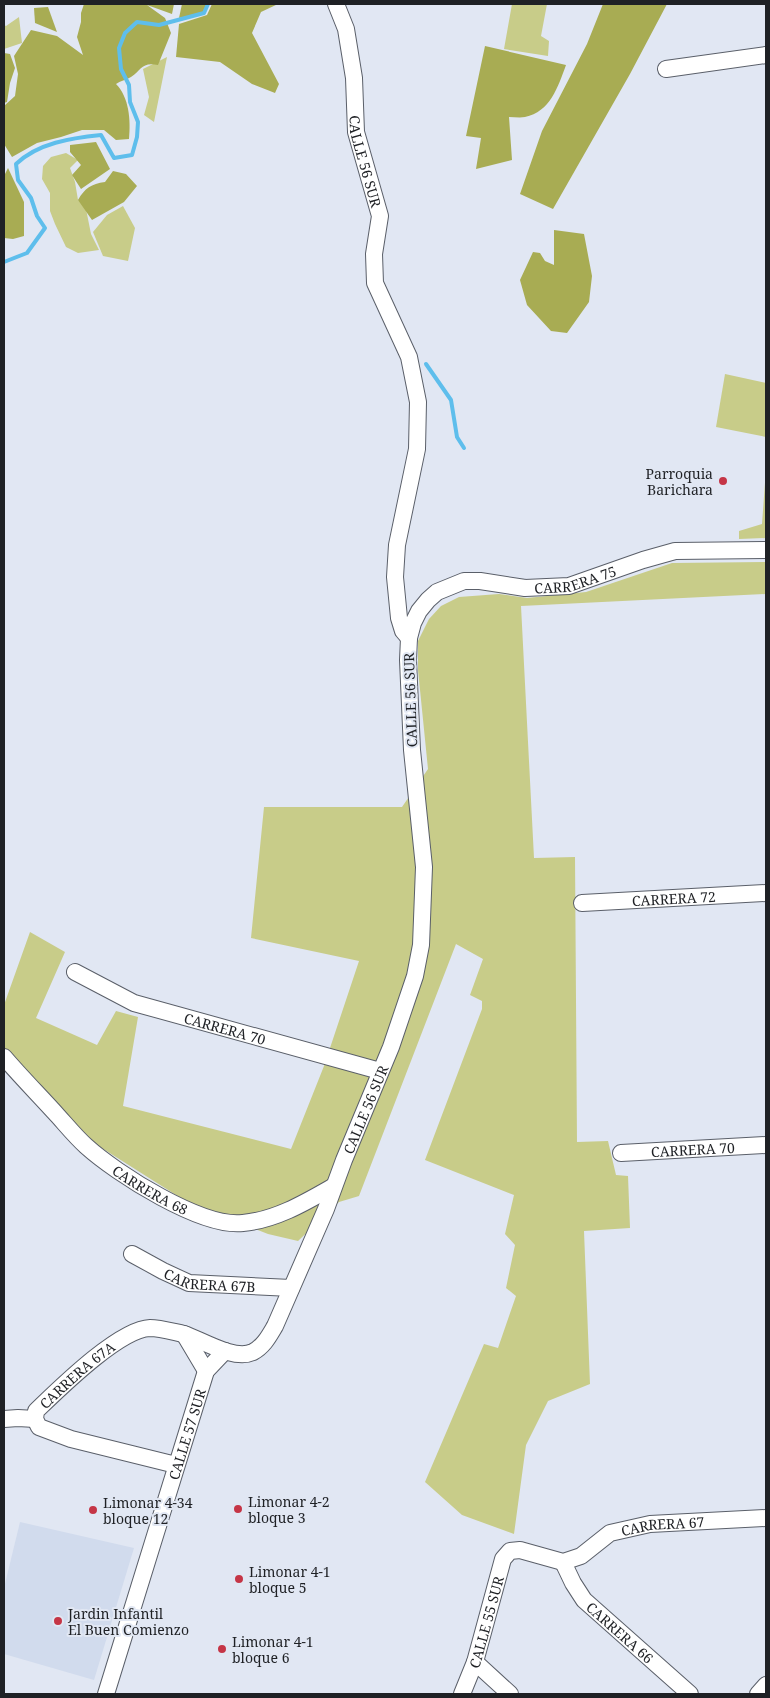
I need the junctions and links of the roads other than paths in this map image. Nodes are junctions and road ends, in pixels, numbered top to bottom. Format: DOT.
graph roads {
  1 [pos="336,4"];
  2 [pos="766,55"];
  3 [pos="666,69"];
  4 [pos="766,550"];
  5 [pos="409,638"];
  6 [pos="766,893"];
  7 [pos="582,903"];
  8 [pos="75,972"];
  9 [pos="4,1057"];
  10 [pos="380,1071"];
  11 [pos="766,1145"];
  12 [pos="621,1152"];
  13 [pos="334,1186"];
  14 [pos="132,1254"];
  15 [pos="291,1288"];
  16 [pos="184,1334"];
  17 [pos="225,1352"];
  18 [pos="206,1371"];
  19 [pos="4,1419"];
  20 [pos="35,1419"];
  21 [pos="176,1465"];
  22 [pos="766,1518"];
  23 [pos="563,1562"];
  24 [pos="475,1662"];
  25 [pos="766,1685"];
  26 [pos="106,1694"];
  27 [pos="462,1694"];
  28 [pos="510,1694"];
  29 [pos="690,1694"];
  30 [pos="758,1694"];
  1 -- 5 [label="street, CALLE 56 SUR"];
  2 -- 3 [label="street"];
  4 -- 5 [label="street, CARRERA 75"];
  5 -- 10 [label="street, CALLE 56 SUR"];
  6 -- 7 [label="street, CARRERA 72"];
  8 -- 10 [label="street, CARRERA 70"];
  9 -- 13 [label="street, CARRERA 68"];
  10 -- 13 [label="street, CALLE 56 SUR"];
  11 -- 12 [label="street, CARRERA 70"];
  13 -- 15 [label="street, CALLE 56 SUR"];
  14 -- 15 [label="street, CARRERA 67B"];
  15 -- 17 [label="street, CALLE 56 SUR"];
  16 -- 17 [label="street, CARRERA 67A"];
  16 -- 18 [label="street"];
  16 -- 20 [label="street, CARRERA 67A"];
  17 -- 18 [label="street, CALLE 57 SUR"];
  18 -- 21 [label="street, CALLE 57 SUR"];
  19 -- 20 [label="street"];
  20 -- 21 [label="street, CARRERA 67A"];
  21 -- 26 [label="street, CALLE 57 SUR"];
  22 -- 23 [label="street, CARRERA 67"];
  23 -- 24 [label="street, CALLE 55 SUR"];
  23 -- 29 [label="street, CARRERA 66"];
  24 -- 27 [label="street, CALLE 55 SUR"];
  24 -- 28 [label="street"];
  25 -- 30 [label="street"];
}
